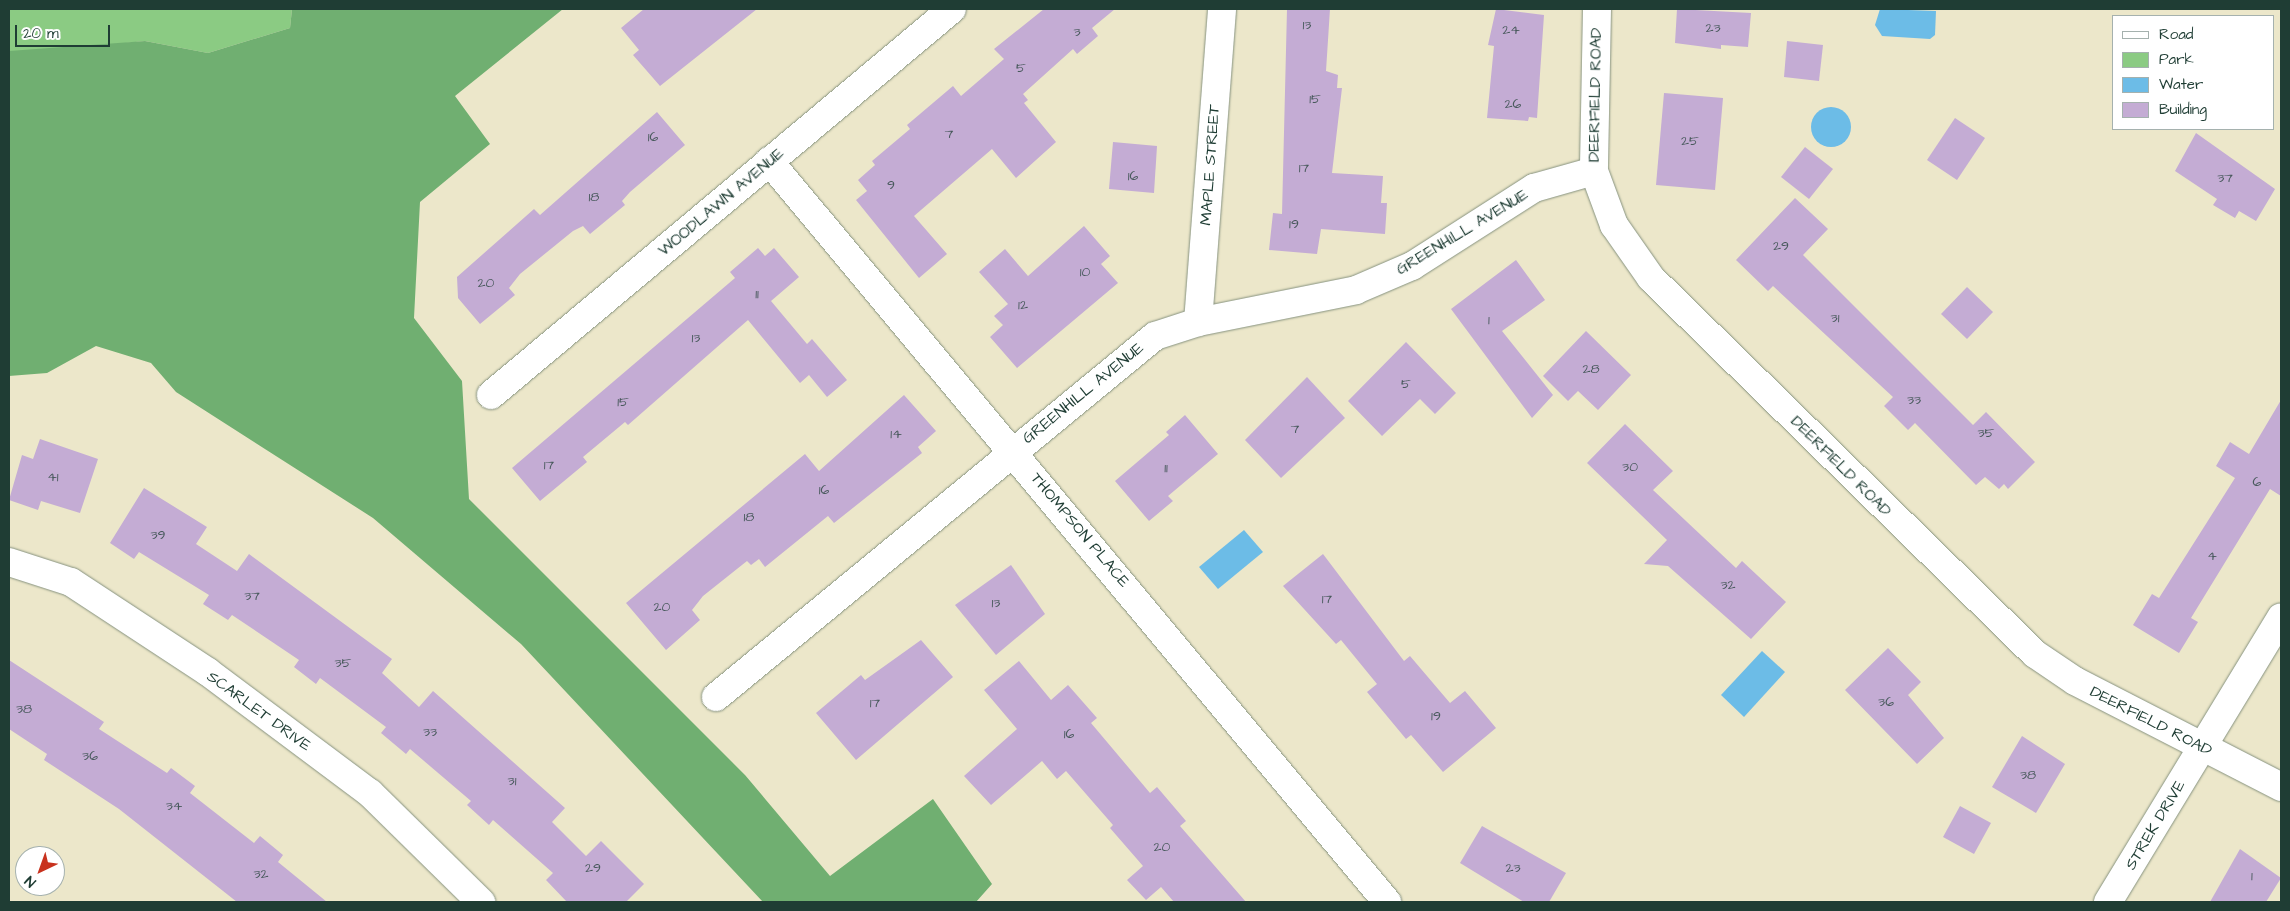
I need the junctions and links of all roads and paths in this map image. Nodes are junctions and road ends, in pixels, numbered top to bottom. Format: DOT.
graph roads {
  1 [pos="952,9"];
  2 [pos="1222,9"];
  3 [pos="1597,9"];
  4 [pos="769,161"];
  5 [pos="1594,171"];
  6 [pos="1198,322"];
  7 [pos="491,395"];
  8 [pos="1013,450"];
  9 [pos="9,562"];
  10 [pos="2281,618"];
  11 [pos="716,697"];
  12 [pos="2202,748"];
  13 [pos="2281,787"];
  14 [pos="481,902"];
  15 [pos="1387,902"];
  16 [pos="2108,902"];
  1 -- 4 [label="street, WOODLAWN AVENUE"];
  2 -- 6 [label="street, MAPLE STREET"];
  3 -- 5 [label="street, DEERFIELD ROAD"];
  4 -- 7 [label="street, WOODLAWN AVENUE"];
  4 -- 8 [label="street, THOMPSON PLACE"];
  5 -- 6 [label="street, GREENHILL AVENUE"];
  5 -- 12 [label="street, DEERFIELD ROAD"];
  6 -- 8 [label="street, GREENHILL AVENUE"];
  8 -- 11 [label="street, GREENHILL AVENUE"];
  8 -- 15 [label="street, THOMPSON PLACE"];
  9 -- 14 [label="street, SCARLET DRIVE"];
  10 -- 12 [label="street, STREK DRIVE"];
  12 -- 13 [label="street, DEERFIELD ROAD"];
  12 -- 16 [label="street, STREK DRIVE"];
}
